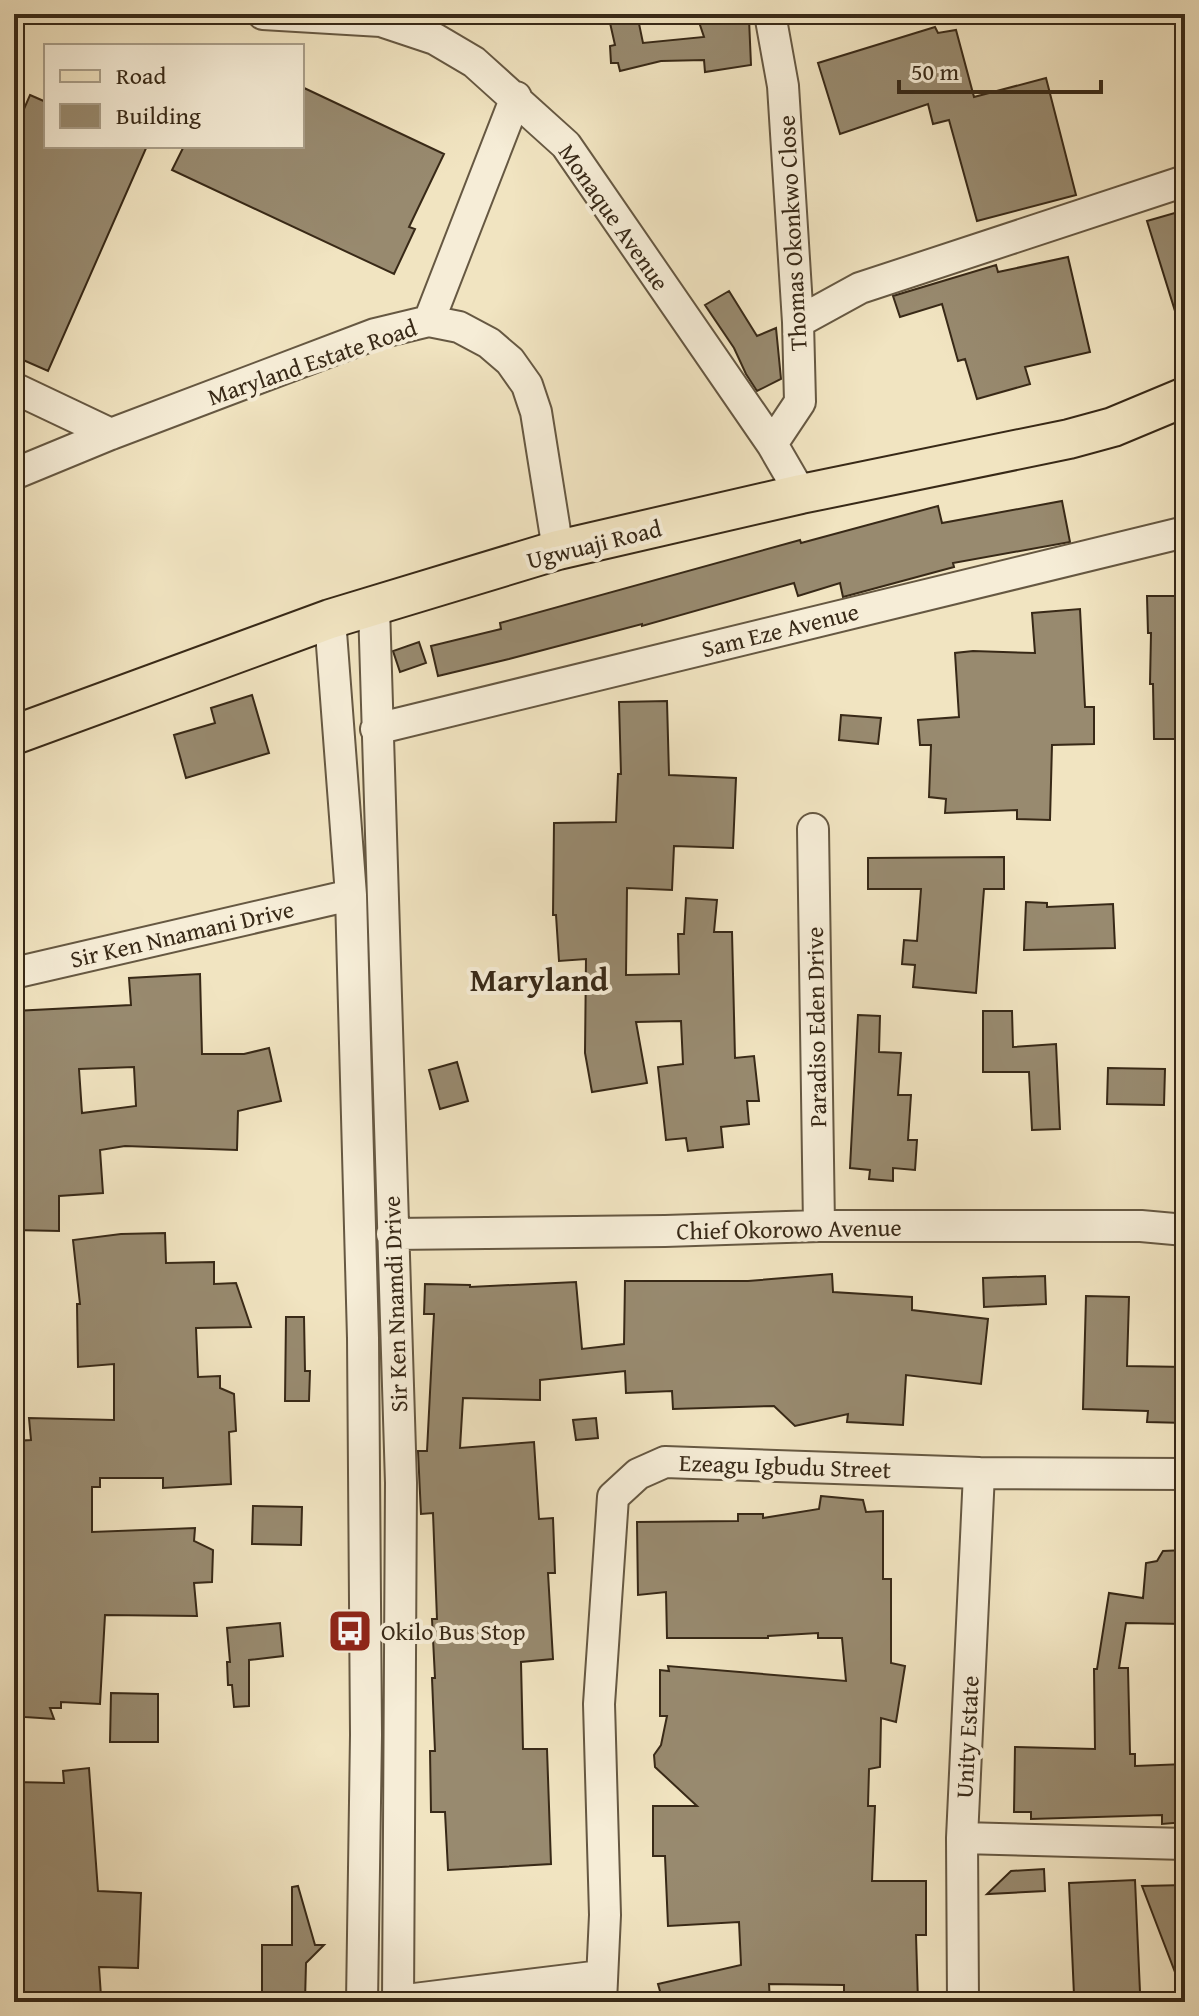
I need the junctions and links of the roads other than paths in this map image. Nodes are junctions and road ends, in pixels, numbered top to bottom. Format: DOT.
graph roads {
  1 [pos="263,14"];
  2 [pos="770,14"];
  3 [pos="381,17"];
  4 [pos="516,97"];
  5 [pos="1185,181"];
  6 [pos="429,321"];
  7 [pos="798,322"];
  8 [pos="14,388"];
  9 [pos="1185,397"];
  10 [pos="111,434"];
  11 [pos="772,444"];
  12 [pos="14,474"];
  13 [pos="801,494"];
  14 [pos="1185,532"];
  15 [pos="558,550"];
  16 [pos="374,607"];
  17 [pos="330,619"];
  18 [pos="376,729"];
  19 [pos="14,735"];
  20 [pos="813,829"];
  21 [pos="351,895"];
  22 [pos="14,973"];
  23 [pos="819,1226"];
  24 [pos="1185,1230"];
  25 [pos="392,1234"];
  26 [pos="979,1473"];
  27 [pos="1185,1474"];
  28 [pos="401,1483"];
  29 [pos="364,1486"];
  30 [pos="962,1838"];
  31 [pos="1185,1844"];
  32 [pos="601,1989"];
  33 [pos="398,2001"];
  34 [pos="362,2002"];
  35 [pos="963,2002"];
  1 -- 3 [label="street, Monaque Avenue"];
  2 -- 7 [label="street, Thomas Okonkwo Close"];
  3 -- 4 [label="street, Monaque Avenue"];
  4 -- 6 [label="street"];
  4 -- 11 [label="street, Monaque Avenue"];
  5 -- 7 [label="street"];
  6 -- 10 [label="street, Maryland Estate Road"];
  6 -- 15 [label="street, Maryland Estate Road"];
  7 -- 11 [label="street, Thomas Okonkwo Close"];
  8 -- 10 [label="street"];
  9 -- 13 [label="main road, Ugwuaji Road"];
  10 -- 12 [label="street, Maryland Estate Road"];
  11 -- 13 [label="street, Monaque Avenue"];
  13 -- 15 [label="main road, Ugwuaji Road"];
  14 -- 18 [label="street, Sam Eze Avenue"];
  15 -- 16 [label="main road, Ugwuaji Road"];
  16 -- 17 [label="main road, Ugwuaji Road"];
  16 -- 18 [label="street, Sir Ken Nnamdi Drive"];
  17 -- 19 [label="main road, Ugwuaji Road"];
  17 -- 21 [label="street, Sir Ken Nnamdi Drive"];
  18 -- 25 [label="street, Sir Ken Nnamdi Drive"];
  20 -- 23 [label="street, Paradiso Eden Drive"];
  21 -- 22 [label="street, Sir Ken Nnamani Drive"];
  21 -- 29 [label="street, Sir Ken Nnamdi Drive"];
  23 -- 24 [label="street, Chief Okorowo Avenue"];
  23 -- 25 [label="street, Chief Okorowo Avenue"];
  25 -- 28 [label="street, Sir Ken Nnamdi Drive"];
  26 -- 27 [label="street, Ezeagu Igbudu Street"];
  26 -- 30 [label="street, Unity Estate"];
  26 -- 32 [label="street, Ezeagu Igbudu Street"];
  28 -- 29 [label="street"];
  28 -- 33 [label="street, Sir Ken Nnamdi Drive"];
  29 -- 34 [label="street, Sir Ken Nnamdi Drive"];
  30 -- 31 [label="street"];
  30 -- 35 [label="street, Unity Estate"];
  32 -- 33 [label="street"];
}
